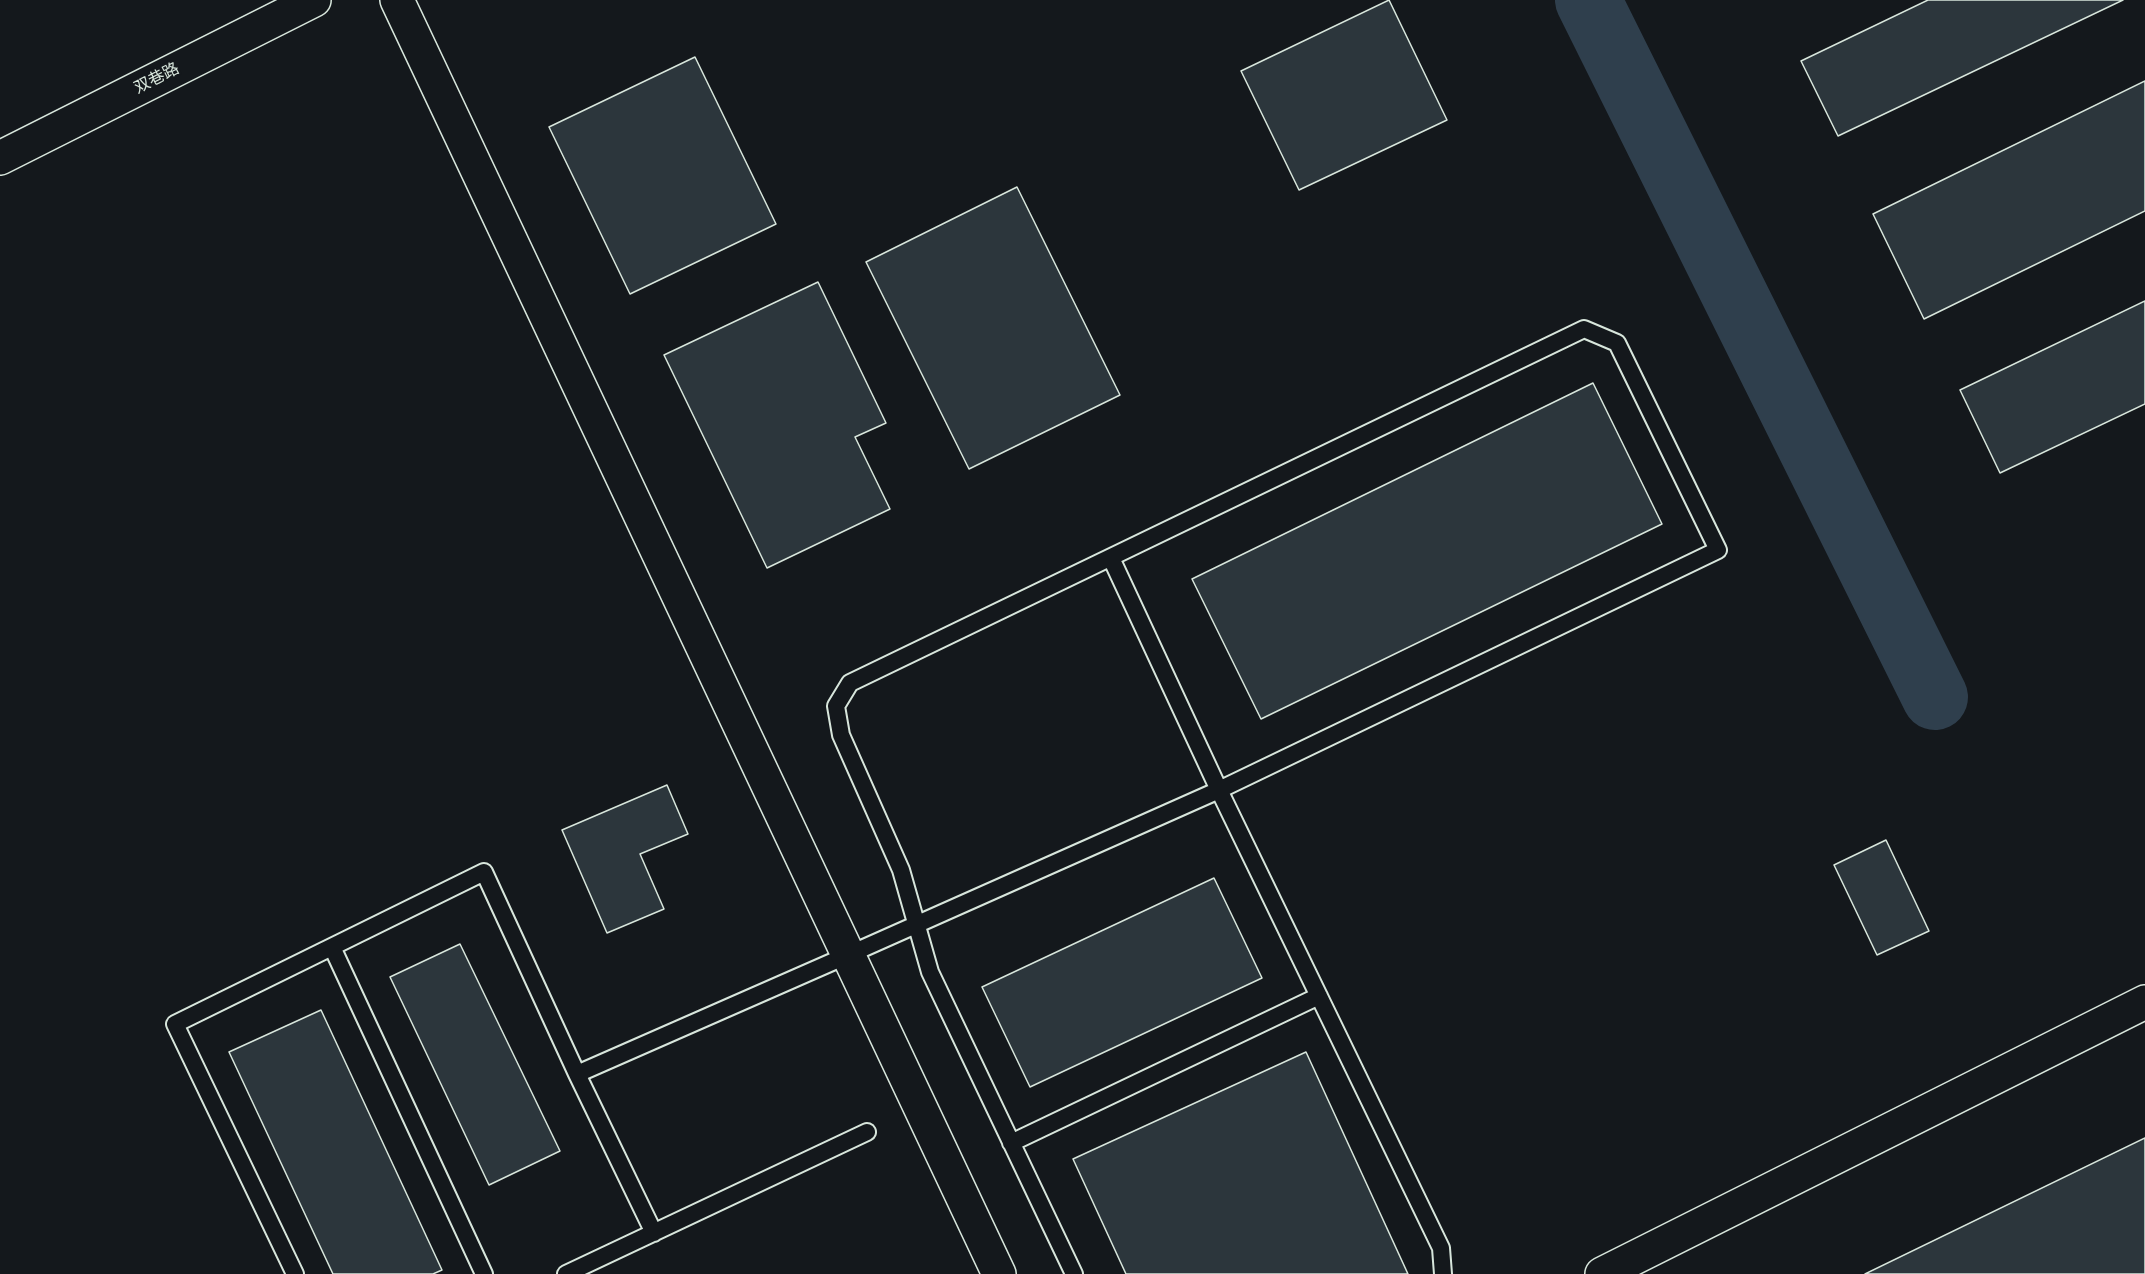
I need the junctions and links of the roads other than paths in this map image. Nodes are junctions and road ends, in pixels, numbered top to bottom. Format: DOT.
graph roads {
  1 [pos="315,0"];
  2 [pos="396,0"];
  3 [pos="0,158"];
  4 [pos="1111,558"];
  5 [pos="1219,790"];
  6 [pos="332,947"];
  7 [pos="848,955"];
  8 [pos="1319,996"];
  9 [pos="2145,1002"];
  10 [pos="578,1074"];
  11 [pos="867,1132"];
  12 [pos="1011,1143"];
  13 [pos="654,1233"];
  14 [pos="295,1274"];
  15 [pos="484,1274"];
  16 [pos="566,1274"];
  17 [pos="999,1274"];
  18 [pos="1074,1274"];
  19 [pos="1443,1274"];
  20 [pos="1602,1274"];
  1 -- 3 [label="street, 双巷路"];
  2 -- 7 [label="street"];
  4 -- 5 [label="lane"];
  4 -- 5 [label="lane"];
  4 -- 12 [label="lane"];
  5 -- 7 [label="lane"];
  5 -- 8 [label="lane"];
  6 -- 10 [label="lane"];
  6 -- 14 [label="lane"];
  6 -- 15 [label="lane"];
  7 -- 10 [label="lane"];
  7 -- 17 [label="street"];
  8 -- 12 [label="lane"];
  8 -- 19 [label="lane"];
  9 -- 20 [label="street"];
  10 -- 13 [label="lane"];
  11 -- 13 [label="lane"];
  12 -- 18 [label="lane"];
  13 -- 16 [label="lane"];
}
